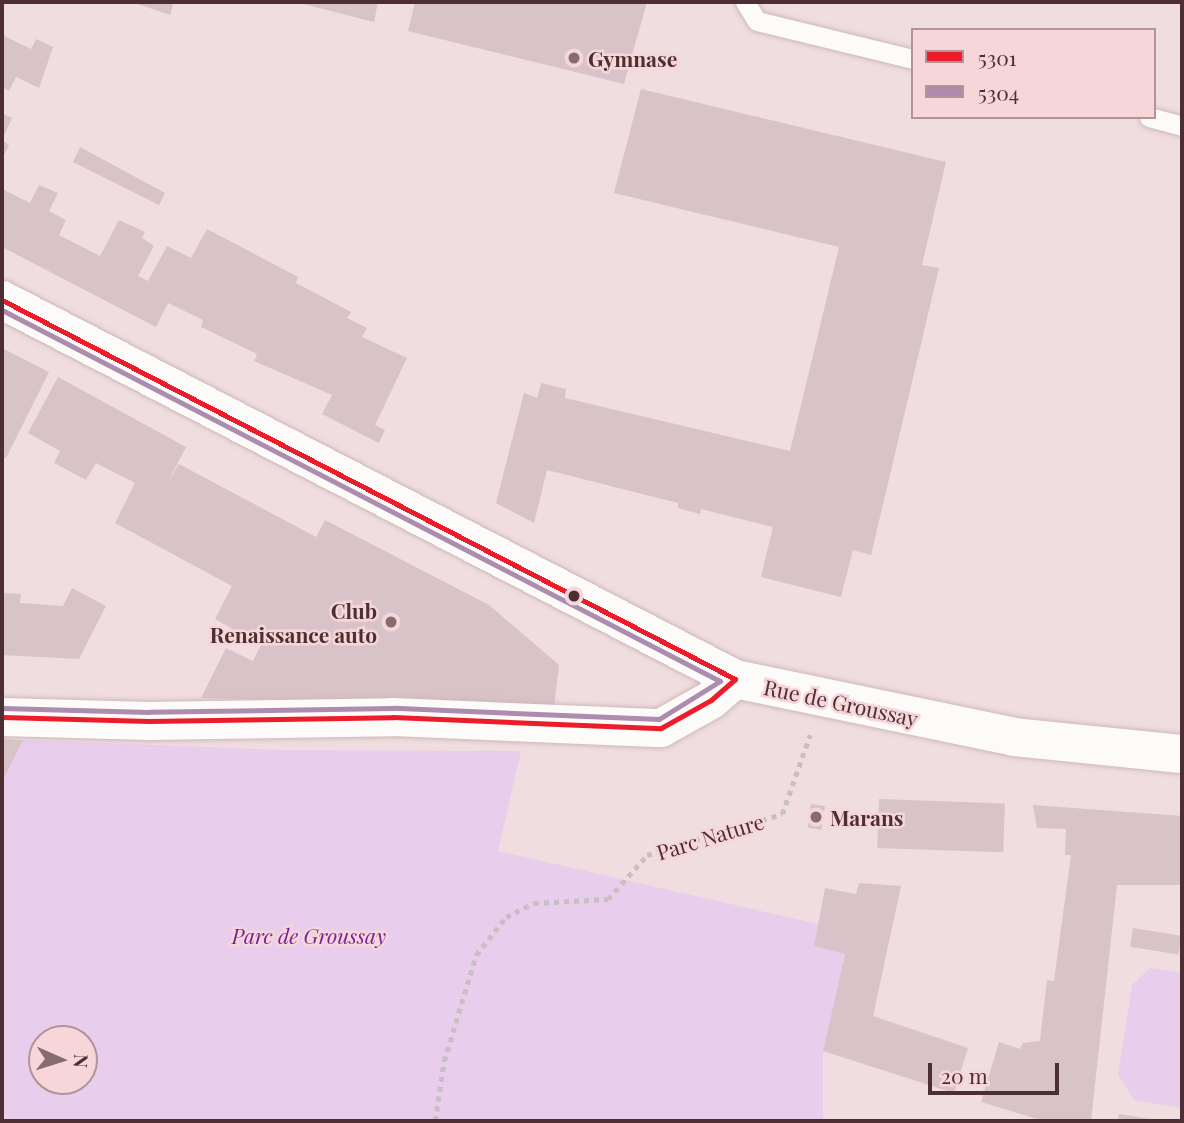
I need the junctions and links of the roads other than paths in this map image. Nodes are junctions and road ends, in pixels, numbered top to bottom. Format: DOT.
graph roads {
  1 [pos="745,2"];
  2 [pos="911,59"];
  3 [pos="1156,119"];
  4 [pos="1182,125"];
  5 [pos="2,300"];
  6 [pos="735,679"];
  7 [pos="2,718"];
  8 [pos="1182,754"];
  1 -- 2 [label="lane"];
  3 -- 4 [label="lane"];
  5 -- 6 [label="main road, Rue de Groussay"];
  6 -- 7 [label="main road"];
  6 -- 8 [label="main road, Rue de Groussay"];
}
